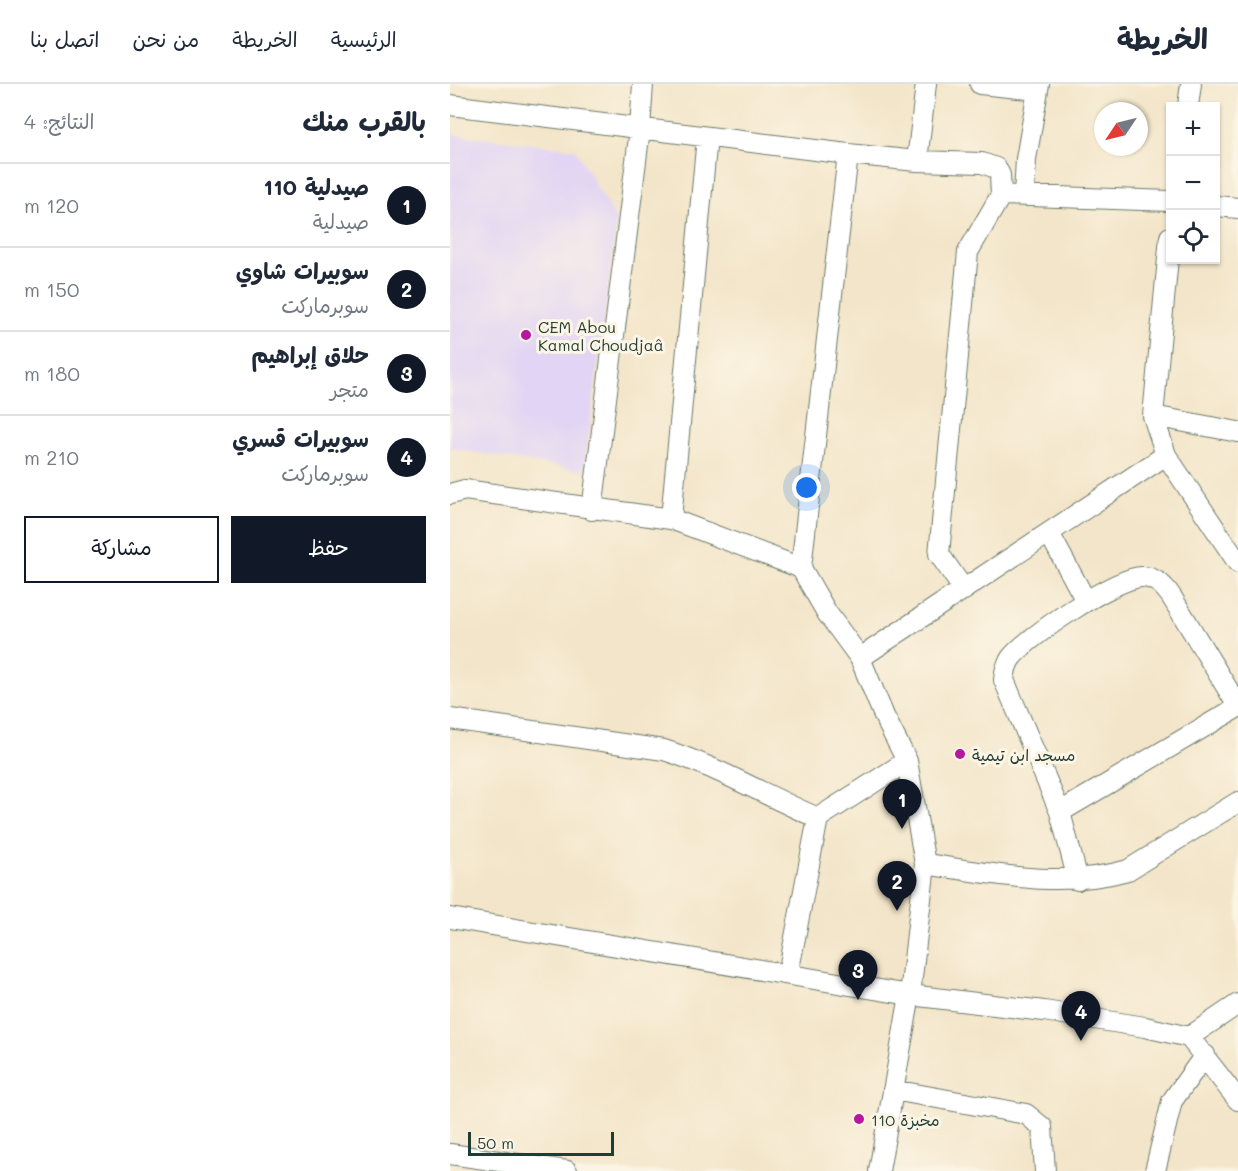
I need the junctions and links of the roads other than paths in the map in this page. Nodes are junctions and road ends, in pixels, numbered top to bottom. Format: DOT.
graph roads {
  1 [pos="643,84"];
  2 [pos="926,84"];
  3 [pos="980,84"];
  4 [pos="1191,84"];
  5 [pos="1038,87"];
  6 [pos="1189,102"];
  7 [pos="450,105"];
  8 [pos="640,129"];
  9 [pos="707,137"];
  10 [pos="848,154"];
  11 [pos="917,161"];
  12 [pos="1001,195"];
  13 [pos="1024,195"];
  14 [pos="1166,201"];
  15 [pos="1220,206"];
  16 [pos="1238,208"];
  17 [pos="1167,264"];
  18 [pos="1153,416"];
  19 [pos="1238,432"];
  20 [pos="1166,455"];
  21 [pos="450,494"];
  22 [pos="592,510"];
  23 [pos="671,519"];
  24 [pos="1049,534"];
  25 [pos="1238,563"];
  26 [pos="801,568"];
  27 [pos="964,590"];
  28 [pos="1086,601"];
  29 [pos="860,658"];
  30 [pos="1238,706"];
  31 [pos="450,719"];
  32 [pos="907,761"];
  33 [pos="1238,802"];
  34 [pos="1060,812"];
  35 [pos="818,818"];
  36 [pos="926,864"];
  37 [pos="1078,880"];
  38 [pos="450,918"];
  39 [pos="788,974"];
  40 [pos="910,995"];
  41 [pos="1238,1004"];
  42 [pos="1189,1037"];
  43 [pos="1205,1055"];
  44 [pos="893,1090"];
  45 [pos="1238,1100"];
  46 [pos="450,1154"];
  47 [pos="565,1171"];
  48 [pos="879,1171"];
  49 [pos="1045,1171"];
  50 [pos="1155,1171"];
  1 -- 8 [label="street"];
  2 -- 11 [label="street"];
  3 -- 5 [label="street"];
  4 -- 6 [label="street"];
  5 -- 13 [label="street"];
  7 -- 8 [label="street"];
  8 -- 9 [label="street"];
  8 -- 22 [label="street"];
  9 -- 10 [label="street"];
  9 -- 23 [label="street"];
  10 -- 11 [label="street"];
  10 -- 26 [label="street"];
  11 -- 12 [label="street"];
  12 -- 13 [label="street"];
  12 -- 27 [label="street"];
  13 -- 14 [label="street"];
  15 -- 16 [label="street"];
  17 -- 18 [label="street"];
  18 -- 19 [label="street"];
  18 -- 20 [label="street"];
  20 -- 24 [label="street"];
  20 -- 25 [label="street"];
  21 -- 22 [label="street"];
  22 -- 23 [label="street"];
  23 -- 26 [label="street"];
  24 -- 27 [label="street"];
  24 -- 28 [label="street"];
  26 -- 29 [label="street"];
  27 -- 29 [label="street"];
  28 -- 30 [label="street"];
  28 -- 34 [label="street"];
  29 -- 32 [label="street"];
  30 -- 34 [label="street"];
  31 -- 35 [label="street"];
  32 -- 35 [label="street"];
  32 -- 36 [label="street"];
  33 -- 37 [label="street"];
  34 -- 37 [label="street"];
  35 -- 39 [label="street"];
  36 -- 37 [label="street"];
  36 -- 40 [label="street"];
  38 -- 39 [label="street"];
  39 -- 40 [label="street"];
  40 -- 42 [label="street"];
  40 -- 44 [label="street"];
  41 -- 42 [label="street"];
  42 -- 43 [label="street"];
  43 -- 45 [label="street"];
  43 -- 50 [label="street"];
  44 -- 48 [label="street"];
  44 -- 49 [label="street"];
  46 -- 47 [label="street"];
}
